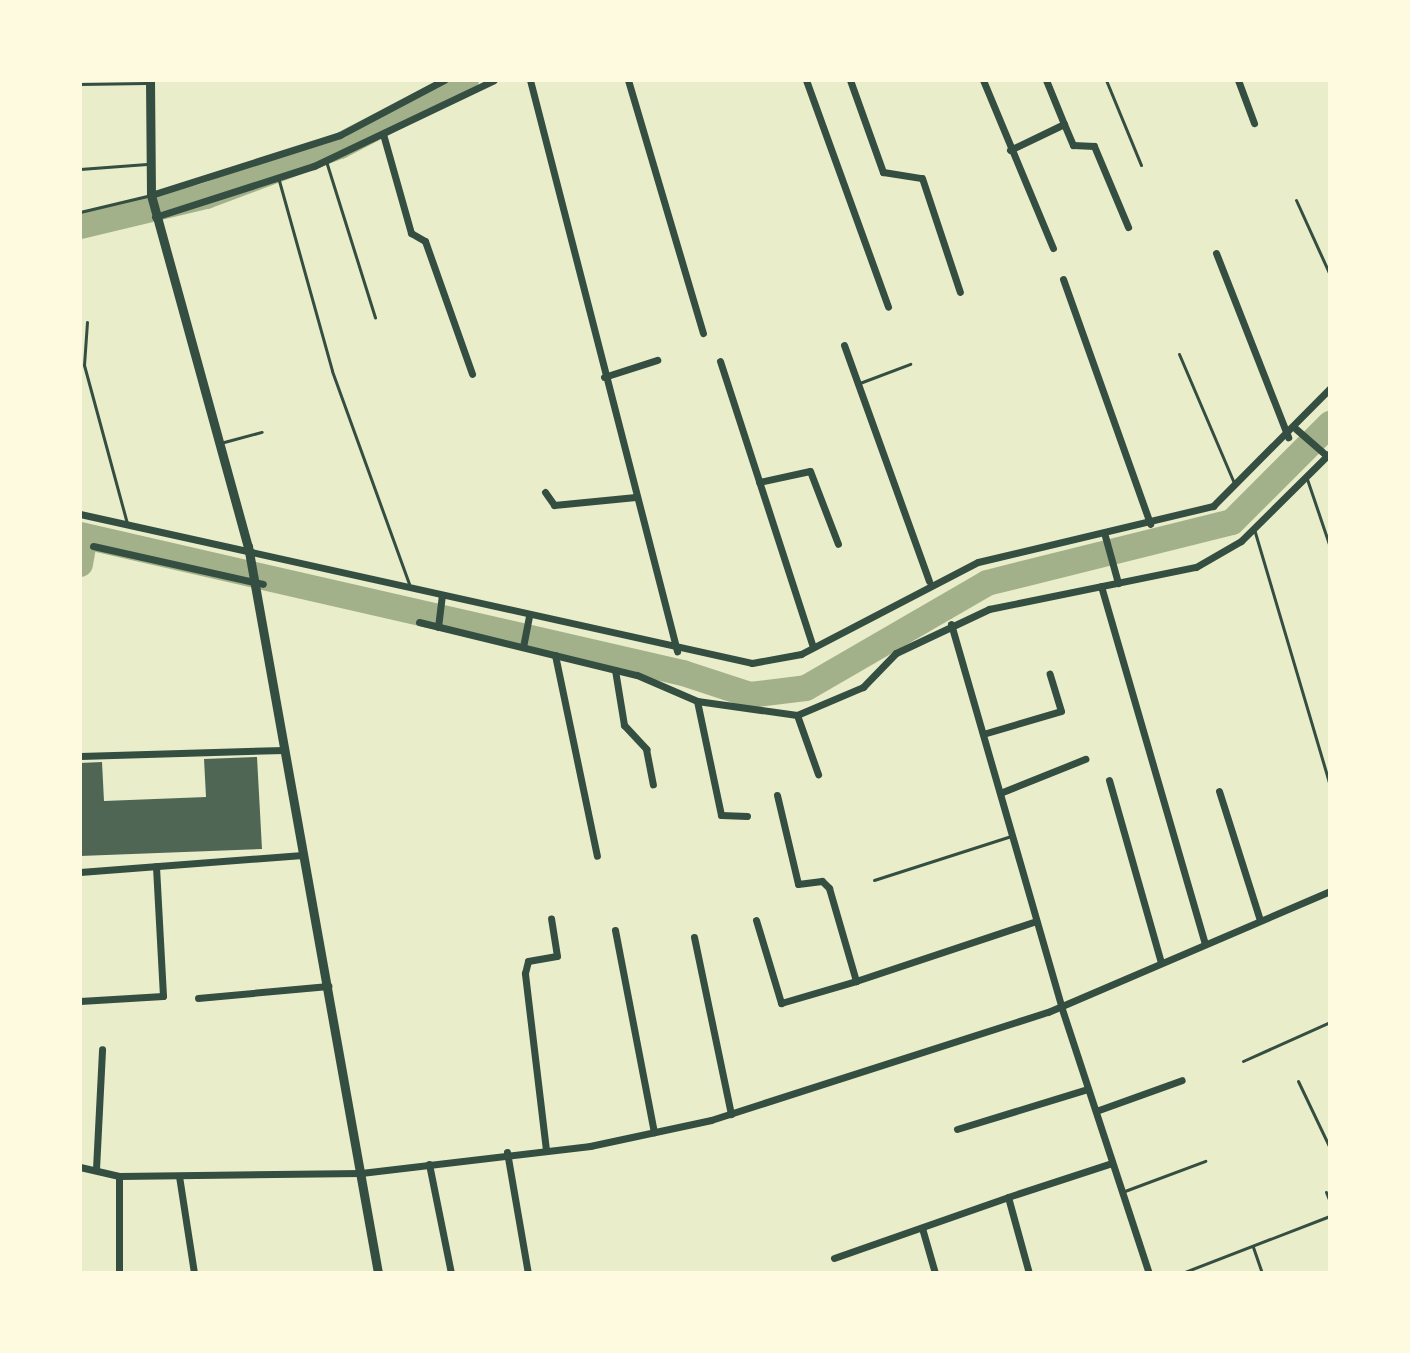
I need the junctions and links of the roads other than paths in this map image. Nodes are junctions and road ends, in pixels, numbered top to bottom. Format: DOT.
graph roads {
  1 [pos="444,80"];
  2 [pos="494,80"];
  3 [pos="530,80"];
  4 [pos="628,80"];
  5 [pos="806,80"];
  6 [pos="850,80"];
  7 [pos="983,80"];
  8 [pos="1046,80"];
  9 [pos="1106,80"];
  10 [pos="1238,80"];
  11 [pos="150,81"];
  12 [pos="80,84"];
  13 [pos="1254,123"];
  14 [pos="1064,124"];
  15 [pos="383,134"];
  16 [pos="1010,150"];
  17 [pos="326,161"];
  18 [pos="150,164"];
  19 [pos="1141,165"];
  20 [pos="80,169"];
  21 [pos="278,177"];
  22 [pos="151,195"];
  23 [pos="1296,200"];
  24 [pos="80,212"];
  25 [pos="154,215"];
  26 [pos="1128,227"];
  27 [pos="1053,248"];
  28 [pos="1216,253"];
  29 [pos="1330,275"];
  30 [pos="1063,279"];
  31 [pos="960,292"];
  32 [pos="888,307"];
  33 [pos="375,317"];
  34 [pos="87,322"];
  35 [pos="703,333"];
  36 [pos="844,345"];
  37 [pos="1179,354"];
  38 [pos="657,360"];
  39 [pos="720,361"];
  40 [pos="910,364"];
  41 [pos="472,374"];
  42 [pos="604,377"];
  43 [pos="857,384"];
  44 [pos="1330,388"];
  45 [pos="1296,429"];
  46 [pos="262,432"];
  47 [pos="1288,437"];
  48 [pos="220,443"];
  49 [pos="1328,455"];
  50 [pos="1307,479"];
  51 [pos="759,482"];
  52 [pos="1236,487"];
  53 [pos="545,492"];
  54 [pos="636,497"];
  55 [pos="80,514"];
  56 [pos="127,523"];
  57 [pos="1150,524"];
  58 [pos="1254,529"];
  59 [pos="1105,536"];
  60 [pos="838,544"];
  61 [pos="93,546"];
  62 [pos="1330,547"];
  63 [pos="248,551"];
  64 [pos="251,579"];
  65 [pos="929,581"];
  66 [pos="1118,583"];
  67 [pos="263,584"];
  68 [pos="1101,586"];
  69 [pos="410,587"];
  70 [pos="442,595"];
  71 [pos="529,615"];
  72 [pos="419,622"];
  73 [pos="951,624"];
  74 [pos="438,627"];
  75 [pos="523,647"];
  76 [pos="813,647"];
  77 [pos="677,651"];
  78 [pos="555,655"];
  79 [pos="615,670"];
  80 [pos="1050,674"];
  81 [pos="697,701"];
  82 [pos="797,715"];
  83 [pos="983,734"];
  84 [pos="284,750"];
  85 [pos="80,756"];
  86 [pos="1085,759"];
  87 [pos="818,774"];
  88 [pos="1109,780"];
  89 [pos="653,784"];
  90 [pos="1330,786"];
  91 [pos="1219,791"];
  92 [pos="1000,793"];
  93 [pos="777,795"];
  94 [pos="747,816"];
  95 [pos="1011,836"];
  96 [pos="302,855"];
  97 [pos="597,856"];
  98 [pos="156,866"];
  99 [pos="80,872"];
  100 [pos="874,880"];
  101 [pos="1330,891"];
  102 [pos="551,918"];
  103 [pos="756,920"];
  104 [pos="1260,920"];
  105 [pos="1036,921"];
  106 [pos="615,930"];
  107 [pos="694,937"];
  108 [pos="1205,944"];
  109 [pos="1161,963"];
  110 [pos="856,981"];
  111 [pos="328,986"];
  112 [pos="198,998"];
  113 [pos="80,1001"];
  114 [pos="1061,1006"];
  115 [pos="1330,1022"];
  116 [pos="102,1049"];
  117 [pos="1243,1061"];
  118 [pos="1182,1080"];
  119 [pos="1298,1081"];
  120 [pos="1088,1089"];
  121 [pos="1096,1111"];
  122 [pos="731,1114"];
  123 [pos="957,1129"];
  124 [pos="654,1132"];
  125 [pos="1330,1148"];
  126 [pos="546,1150"];
  127 [pos="507,1152"];
  128 [pos="1205,1161"];
  129 [pos="1112,1163"];
  130 [pos="429,1164"];
  131 [pos="80,1167"];
  132 [pos="96,1169"];
  133 [pos="361,1173"];
  134 [pos="119,1176"];
  135 [pos="179,1176"];
  136 [pos="1122,1192"];
  137 [pos="1326,1192"];
  138 [pos="1008,1197"];
  139 [pos="1330,1202"];
  140 [pos="1330,1216"];
  141 [pos="922,1228"];
  142 [pos="1253,1247"];
  143 [pos="834,1258"];
  144 [pos="119,1273"];
  145 [pos="194,1273"];
  146 [pos="378,1273"];
  147 [pos="451,1273"];
  148 [pos="528,1273"];
  149 [pos="935,1273"];
  150 [pos="1029,1273"];
  151 [pos="1149,1273"];
  152 [pos="1182,1273"];
  153 [pos="1262,1273"];
  1 -- 22 [label="street"];
  2 -- 15 [label="street"];
  3 -- 42 [label="street"];
  4 -- 35 [label="street"];
  5 -- 32 [label="street"];
  6 -- 31 [label="street"];
  7 -- 16 [label="street"];
  8 -- 14 [label="street"];
  9 -- 19 [label="lane"];
  10 -- 13 [label="street"];
  11 -- 12 [label="lane"];
  11 -- 18 [label="street"];
  14 -- 16 [label="street"];
  14 -- 26 [label="street"];
  15 -- 17 [label="street"];
  15 -- 41 [label="street"];
  16 -- 27 [label="street"];
  17 -- 21 [label="street"];
  17 -- 33 [label="lane"];
  18 -- 20 [label="lane"];
  18 -- 22 [label="street"];
  21 -- 25 [label="street"];
  21 -- 69 [label="lane"];
  22 -- 24 [label="lane"];
  22 -- 25 [label="street"];
  23 -- 29 [label="lane"];
  25 -- 48 [label="street"];
  28 -- 47 [label="street"];
  30 -- 57 [label="street"];
  34 -- 56 [label="lane"];
  36 -- 43 [label="street"];
  37 -- 52 [label="lane"];
  38 -- 42 [label="street"];
  39 -- 51 [label="street"];
  40 -- 43 [label="lane"];
  42 -- 54 [label="street"];
  43 -- 65 [label="street"];
  44 -- 45 [label="street"];
  45 -- 47 [label="street"];
  45 -- 49 [label="street"];
  46 -- 48 [label="lane"];
  47 -- 52 [label="street"];
  48 -- 63 [label="street"];
  49 -- 50 [label="street"];
  50 -- 58 [label="street"];
  50 -- 62 [label="lane"];
  51 -- 60 [label="street"];
  51 -- 76 [label="street"];
  52 -- 57 [label="street"];
  53 -- 54 [label="street"];
  54 -- 77 [label="street"];
  55 -- 56 [label="street"];
  56 -- 63 [label="street"];
  57 -- 59 [label="street"];
  58 -- 66 [label="street"];
  58 -- 90 [label="lane"];
  59 -- 65 [label="street"];
  59 -- 66 [label="street"];
  61 -- 64 [label="street"];
  63 -- 64 [label="street"];
  63 -- 69 [label="street"];
  64 -- 67 [label="street"];
  64 -- 84 [label="street"];
  65 -- 76 [label="street"];
  66 -- 68 [label="street"];
  68 -- 73 [label="street"];
  68 -- 108 [label="street"];
  69 -- 70 [label="street"];
  70 -- 71 [label="street"];
  70 -- 74 [label="street"];
  71 -- 75 [label="street"];
  71 -- 77 [label="street"];
  72 -- 74 [label="street"];
  73 -- 82 [label="street"];
  73 -- 83 [label="street"];
  74 -- 75 [label="street"];
  75 -- 78 [label="street"];
  76 -- 77 [label="street"];
  78 -- 79 [label="street"];
  78 -- 97 [label="street"];
  79 -- 81 [label="street"];
  79 -- 89 [label="street"];
  80 -- 83 [label="street"];
  81 -- 82 [label="street"];
  81 -- 94 [label="street"];
  82 -- 87 [label="street"];
  83 -- 92 [label="street"];
  84 -- 85 [label="street"];
  84 -- 96 [label="street"];
  86 -- 92 [label="street"];
  88 -- 109 [label="street"];
  91 -- 104 [label="street"];
  92 -- 95 [label="street"];
  93 -- 110 [label="street"];
  95 -- 100 [label="lane"];
  95 -- 105 [label="street"];
  96 -- 98 [label="street"];
  96 -- 111 [label="street"];
  98 -- 99 [label="street"];
  98 -- 113 [label="street"];
  101 -- 104 [label="street"];
  102 -- 126 [label="street"];
  103 -- 110 [label="street"];
  104 -- 108 [label="street"];
  105 -- 110 [label="street"];
  105 -- 114 [label="street"];
  106 -- 124 [label="street"];
  107 -- 122 [label="street"];
  108 -- 109 [label="street"];
  109 -- 114 [label="street"];
  111 -- 112 [label="street"];
  111 -- 133 [label="street"];
  114 -- 120 [label="street"];
  114 -- 122 [label="street"];
  115 -- 117 [label="lane"];
  116 -- 132 [label="street"];
  118 -- 121 [label="street"];
  119 -- 125 [label="lane"];
  120 -- 121 [label="street"];
  120 -- 123 [label="street"];
  121 -- 129 [label="street"];
  122 -- 124 [label="street"];
  124 -- 126 [label="street"];
  126 -- 127 [label="street"];
  127 -- 130 [label="street"];
  127 -- 148 [label="street"];
  128 -- 136 [label="lane"];
  129 -- 136 [label="street"];
  129 -- 138 [label="street"];
  130 -- 133 [label="street"];
  130 -- 147 [label="street"];
  131 -- 132 [label="street"];
  132 -- 134 [label="street"];
  133 -- 135 [label="street"];
  133 -- 146 [label="street"];
  134 -- 135 [label="street"];
  134 -- 144 [label="street"];
  135 -- 145 [label="street"];
  136 -- 151 [label="street"];
  137 -- 139 [label="lane"];
  138 -- 141 [label="street"];
  138 -- 150 [label="street"];
  140 -- 142 [label="lane"];
  141 -- 143 [label="street"];
  141 -- 149 [label="street"];
  142 -- 152 [label="lane"];
  142 -- 153 [label="lane"];
}
